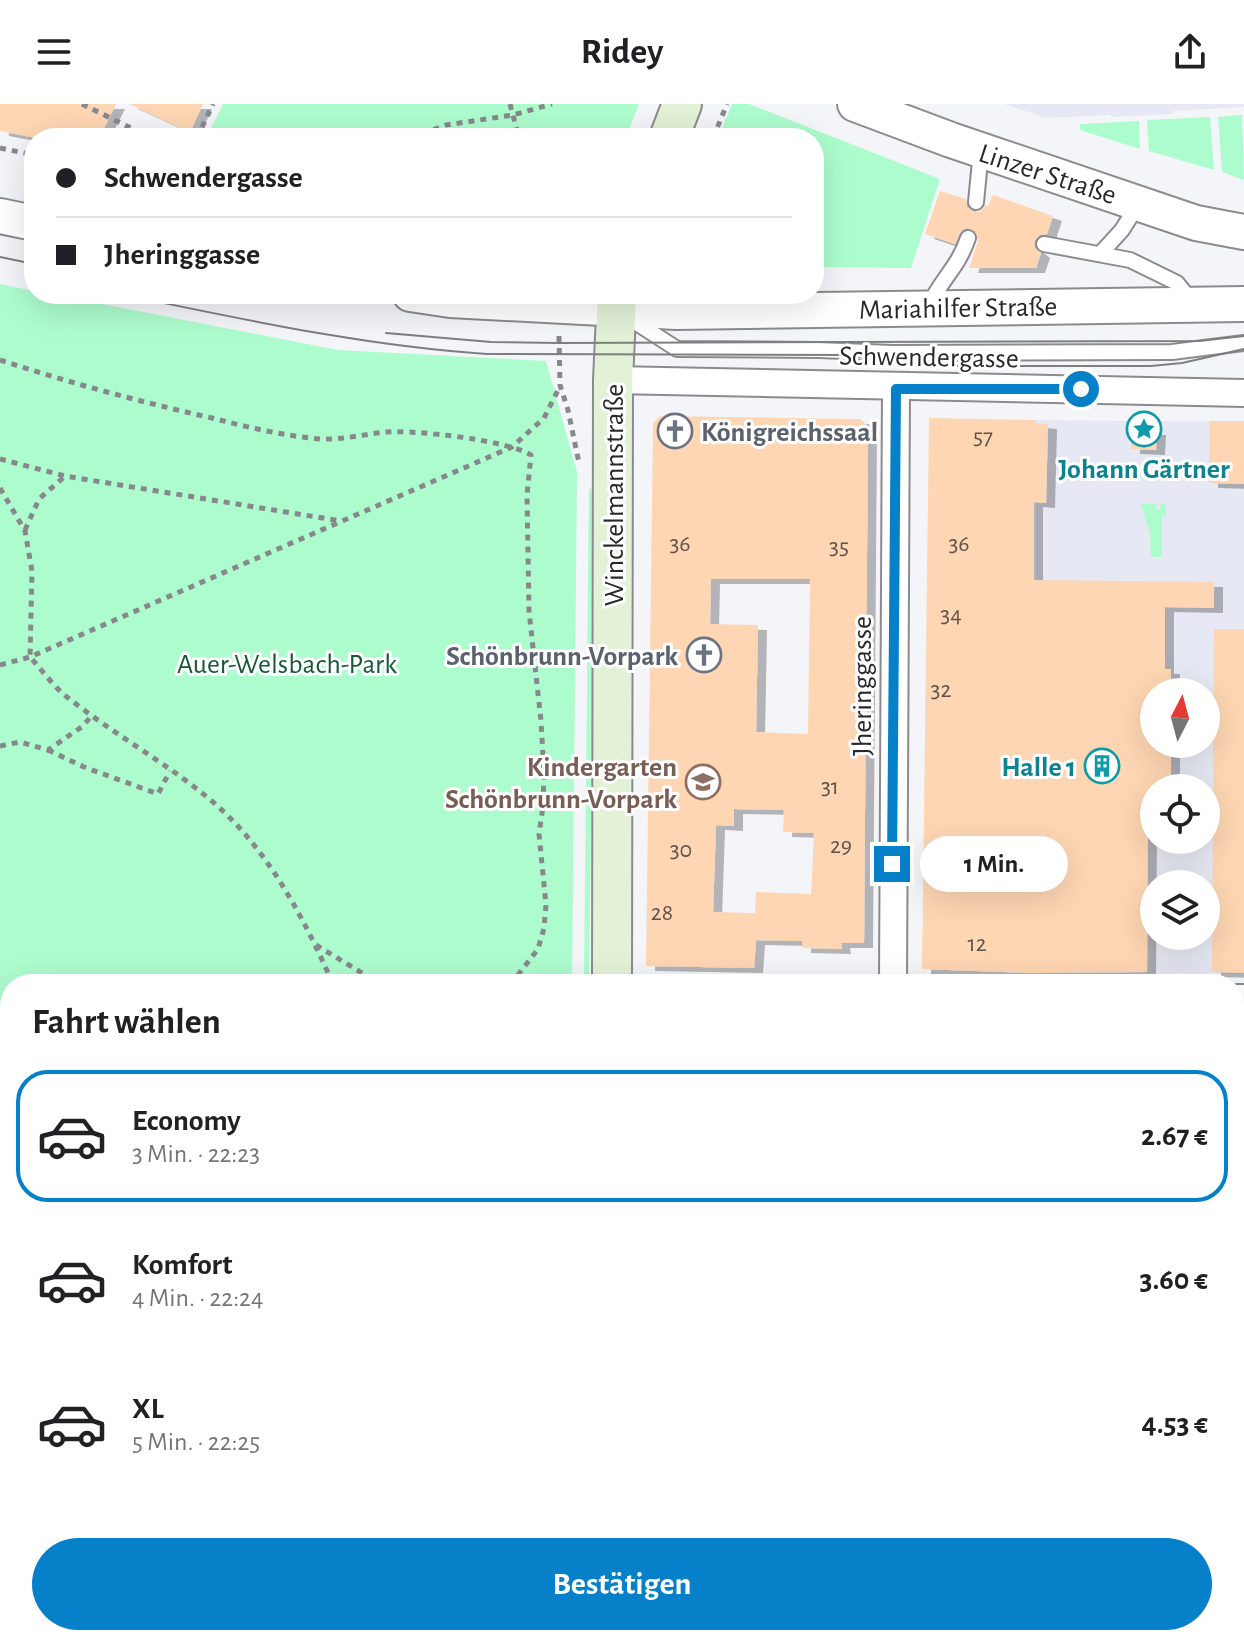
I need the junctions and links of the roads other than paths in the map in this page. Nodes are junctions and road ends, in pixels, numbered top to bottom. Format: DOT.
graph roads {
  1 [pos="682,104"];
  2 [pos="855,104"];
  3 [pos="673,128"];
  4 [pos="981,150"];
  5 [pos="976,202"];
  6 [pos="1139,203"];
  7 [pos="0,216"];
  8 [pos="24,221"];
  9 [pos="1244,232"];
  10 [pos="968,238"];
  11 [pos="1044,244"];
  12 [pos="1101,253"];
  13 [pos="1229,303"];
  14 [pos="536,304"];
  15 [pos="577,304"];
  16 [pos="616,304"];
  17 [pos="619,304"];
  18 [pos="628,304"];
  19 [pos="928,308"];
  20 [pos="1244,343"];
  21 [pos="613,380"];
  22 [pos="896,389"];
  23 [pos="1244,393"];
  24 [pos="612,974"];
  25 [pos="893,974"];
  1 -- 3 [label="main road"];
  2 -- 4 [label="street, Linzer Straße"];
  4 -- 5 [label="lane"];
  4 -- 6 [label="street, Linzer Straße"];
  6 -- 9 [label="street, Linzer Straße"];
  6 -- 12 [label="lane"];
  7 -- 8 [label="street"];
  10 -- 19 [label="lane"];
  11 -- 12 [label="lane"];
  12 -- 13 [label="lane"];
  13 -- 19 [label="street, Mariahilfer Straße"];
  14 -- 15 [label="street, Mariahilfer Straße"];
  16 -- 21 [label="main road, Winckelmannstraße"];
  17 -- 20 [label="lane"];
  18 -- 19 [label="street, Mariahilfer Straße"];
  21 -- 22 [label="street, Schwendergasse"];
  21 -- 24 [label="main road, Winckelmannstraße"];
  22 -- 23 [label="street, Schwendergasse"];
  22 -- 25 [label="street, Jheringgasse"];
}
